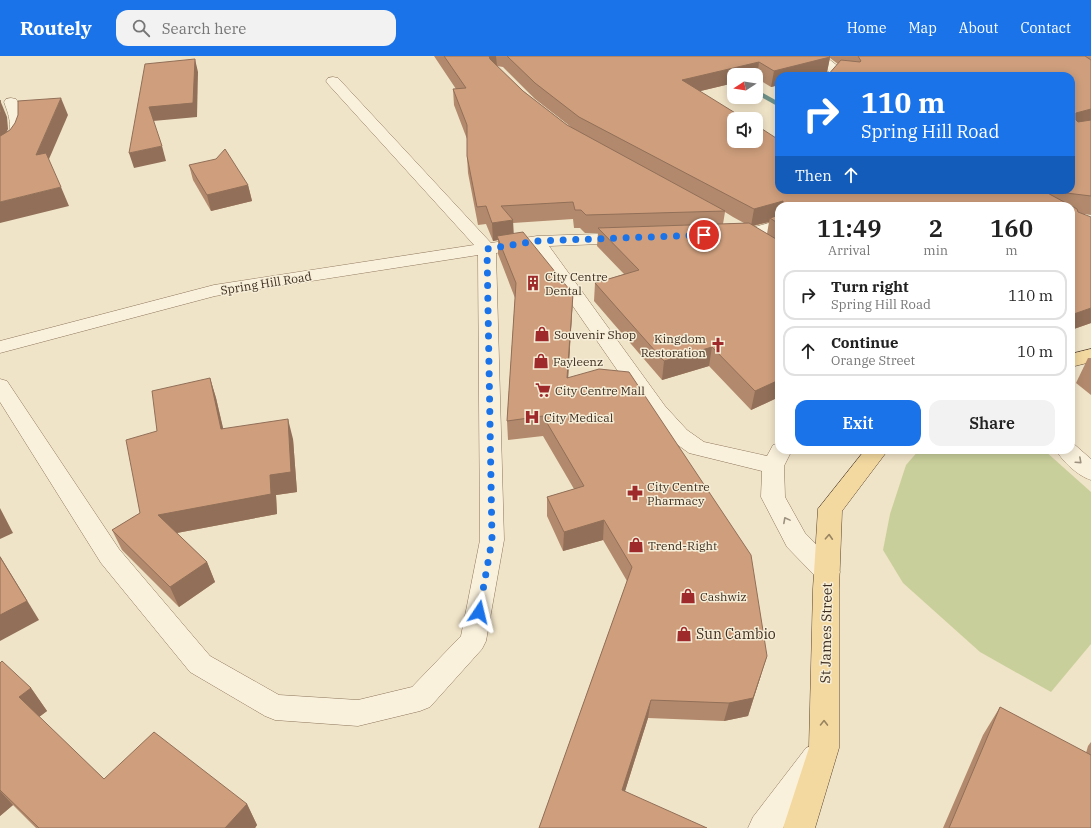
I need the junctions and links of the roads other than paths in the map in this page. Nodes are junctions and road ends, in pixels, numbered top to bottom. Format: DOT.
graph roads {
  1 [pos="817,56"];
  2 [pos="839,72"];
  3 [pos="334,81"];
  4 [pos="11,102"];
  5 [pos="0,151"];
  6 [pos="775,226"];
  7 [pos="720,227"];
  8 [pos="749,234"];
  9 [pos="647,237"];
  10 [pos="537,241"];
  11 [pos="767,245"];
  12 [pos="487,249"];
  13 [pos="0,347"];
  14 [pos="1091,355"];
  15 [pos="1075,360"];
  16 [pos="0,386"];
  17 [pos="874,454"];
  18 [pos="1071,454"];
  19 [pos="777,458"];
  20 [pos="1091,472"];
  21 [pos="827,572"];
  22 [pos="824,748"];
  23 [pos="764,828"];
  24 [pos="799,828"];
  1 -- 2 [label="street"];
  3 -- 12 [label="street"];
  4 -- 5 [label="street"];
  6 -- 8 [label="street"];
  7 -- 8 [label="street"];
  8 -- 11 [label="street"];
  9 -- 10 [label="street, Spring Hill Road"];
  10 -- 12 [label="street, Spring Hill Road"];
  10 -- 19 [label="street"];
  12 -- 13 [label="street, Spring Hill Road"];
  12 -- 16 [label="street"];
  14 -- 15 [label="main road"];
  21 -- 17 [label="main road, St James Street, one-way"];
  18 -- 20 [label="street, one-way"];
  21 -- 19 [label="street, one-way"];
  22 -- 21 [label="main road, St James Street, one-way"];
  22 -- 23 [label="street"];
  22 -- 24 [label="main road, St James Street"];
}
